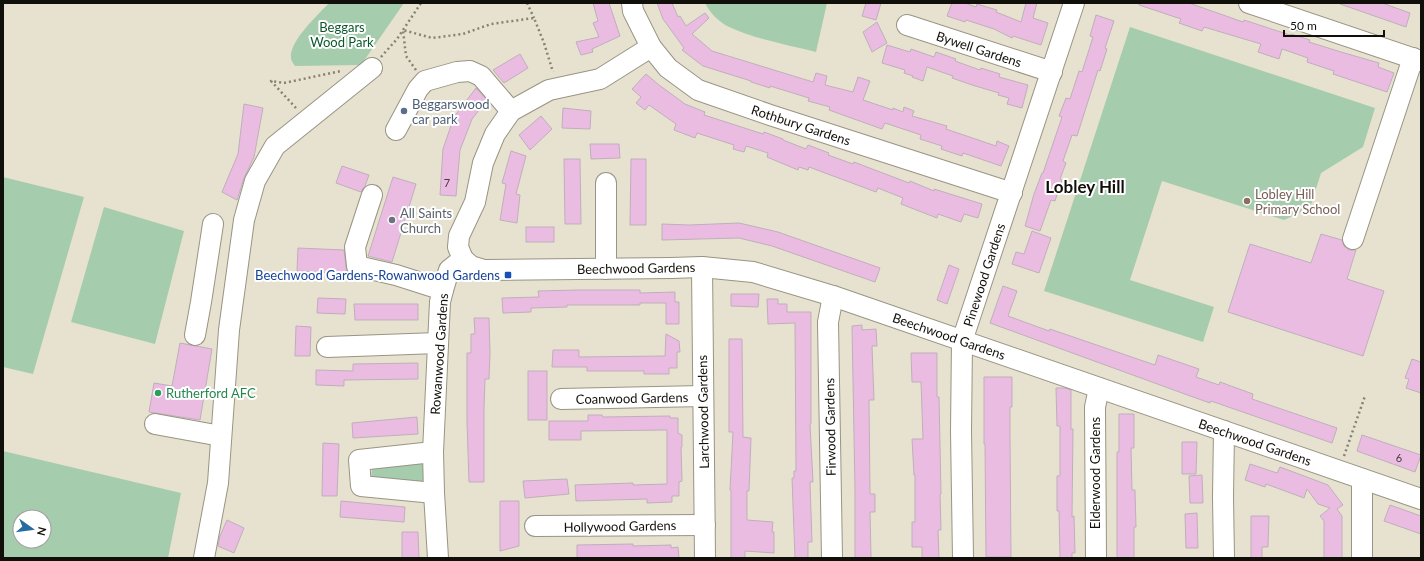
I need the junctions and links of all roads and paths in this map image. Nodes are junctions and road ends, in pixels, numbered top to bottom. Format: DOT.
graph roads {
  1 [pos="421,3"];
  2 [pos="527,3"];
  3 [pos="632,3"];
  4 [pos="1074,3"];
  5 [pos="1249,3"];
  6 [pos="534,18"];
  7 [pos="907,25"];
  8 [pos="403,30"];
  9 [pos="651,47"];
  10 [pos="1417,59"];
  11 [pos="1052,72"];
  12 [pos="365,74"];
  13 [pos="554,76"];
  14 [pos="425,81"];
  15 [pos="511,111"];
  16 [pos="308,120"];
  17 [pos="396,130"];
  18 [pos="606,183"];
  19 [pos="1012,193"];
  20 [pos="372,195"];
  21 [pos="214,224"];
  22 [pos="1353,239"];
  23 [pos="463,259"];
  24 [pos="702,267"];
  25 [pos="606,269"];
  26 [pos="442,290"];
  27 [pos="833,296"];
  28 [pos="202,302"];
  29 [pos="232,308"];
  30 [pos="195,335"];
  31 [pos="962,341"];
  32 [pos="438,343"];
  33 [pos="327,347"];
  34 [pos="1099,388"];
  35 [pos="703,396"];
  36 [pos="1365,396"];
  37 [pos="561,399"];
  38 [pos="155,424"];
  39 [pos="1224,431"];
  40 [pos="222,436"];
  41 [pos="433,452"];
  42 [pos="1339,470"];
  43 [pos="1362,479"];
  44 [pos="434,493"];
  45 [pos="1421,499"];
  46 [pos="704,525"];
  47 [pos="535,526"];
  48 [pos="204,558"];
  49 [pos="438,558"];
  50 [pos="705,558"];
  51 [pos="832,558"];
  52 [pos="963,558"];
  53 [pos="1096,558"];
  54 [pos="1224,558"];
  55 [pos="1362,558"];
  1 -- 8 [label="path"];
  2 -- 6 [label="path"];
  3 -- 9 [label="street, Rothbury Gardens"];
  4 -- 11 [label="street, Pinewood Gardens"];
  5 -- 10 [label="street"];
  6 -- 8 [label="path"];
  6 -- 13 [label="path"];
  7 -- 11 [label="street, Bywell Gardens"];
  8 -- 12 [label="path"];
  8 -- 14 [label="path"];
  9 -- 15 [label="street"];
  9 -- 19 [label="street, Rothbury Gardens"];
  10 -- 22 [label="street"];
  11 -- 19 [label="street, Pinewood Gardens"];
  12 -- 16 [label="street"];
  12 -- 16 [label="path"];
  14 -- 15 [label="street"];
  14 -- 17 [label="street"];
  15 -- 23 [label="street"];
  16 -- 29 [label="street"];
  18 -- 25 [label="street"];
  19 -- 31 [label="street, Pinewood Gardens"];
  20 -- 26 [label="street"];
  21 -- 28 [label="street"];
  23 -- 25 [label="street, Beechwood Gardens"];
  23 -- 26 [label="street, Rowanwood Gardens"];
  24 -- 25 [label="street, Beechwood Gardens"];
  24 -- 27 [label="street, Beechwood Gardens"];
  24 -- 35 [label="street, Larchwood Gardens"];
  26 -- 32 [label="street, Rowanwood Gardens"];
  27 -- 31 [label="street, Beechwood Gardens"];
  27 -- 51 [label="street, Firwood Gardens"];
  28 -- 29 [label="street"];
  28 -- 30 [label="street"];
  29 -- 40 [label="street"];
  31 -- 34 [label="street, Beechwood Gardens"];
  31 -- 52 [label="street, Pinewood Gardens"];
  32 -- 33 [label="street"];
  32 -- 41 [label="street, Rowanwood Gardens"];
  34 -- 39 [label="street, Beechwood Gardens"];
  34 -- 53 [label="street, Elderwood Gardens"];
  35 -- 37 [label="street, Coanwood Gardens"];
  35 -- 46 [label="street, Larchwood Gardens"];
  36 -- 42 [label="path"];
  38 -- 40 [label="street"];
  39 -- 42 [label="street, Beechwood Gardens"];
  39 -- 54 [label="street"];
  40 -- 48 [label="street"];
  41 -- 44 [label="street, Rowanwood Gardens"];
  41 -- 44 [label="street"];
  42 -- 43 [label="street, Beechwood Gardens"];
  43 -- 45 [label="street, Beechwood Gardens"];
  43 -- 55 [label="street"];
  44 -- 49 [label="street, Rowanwood Gardens"];
  46 -- 47 [label="street, Hollywood Gardens"];
  46 -- 50 [label="street, Larchwood Gardens"];
}
